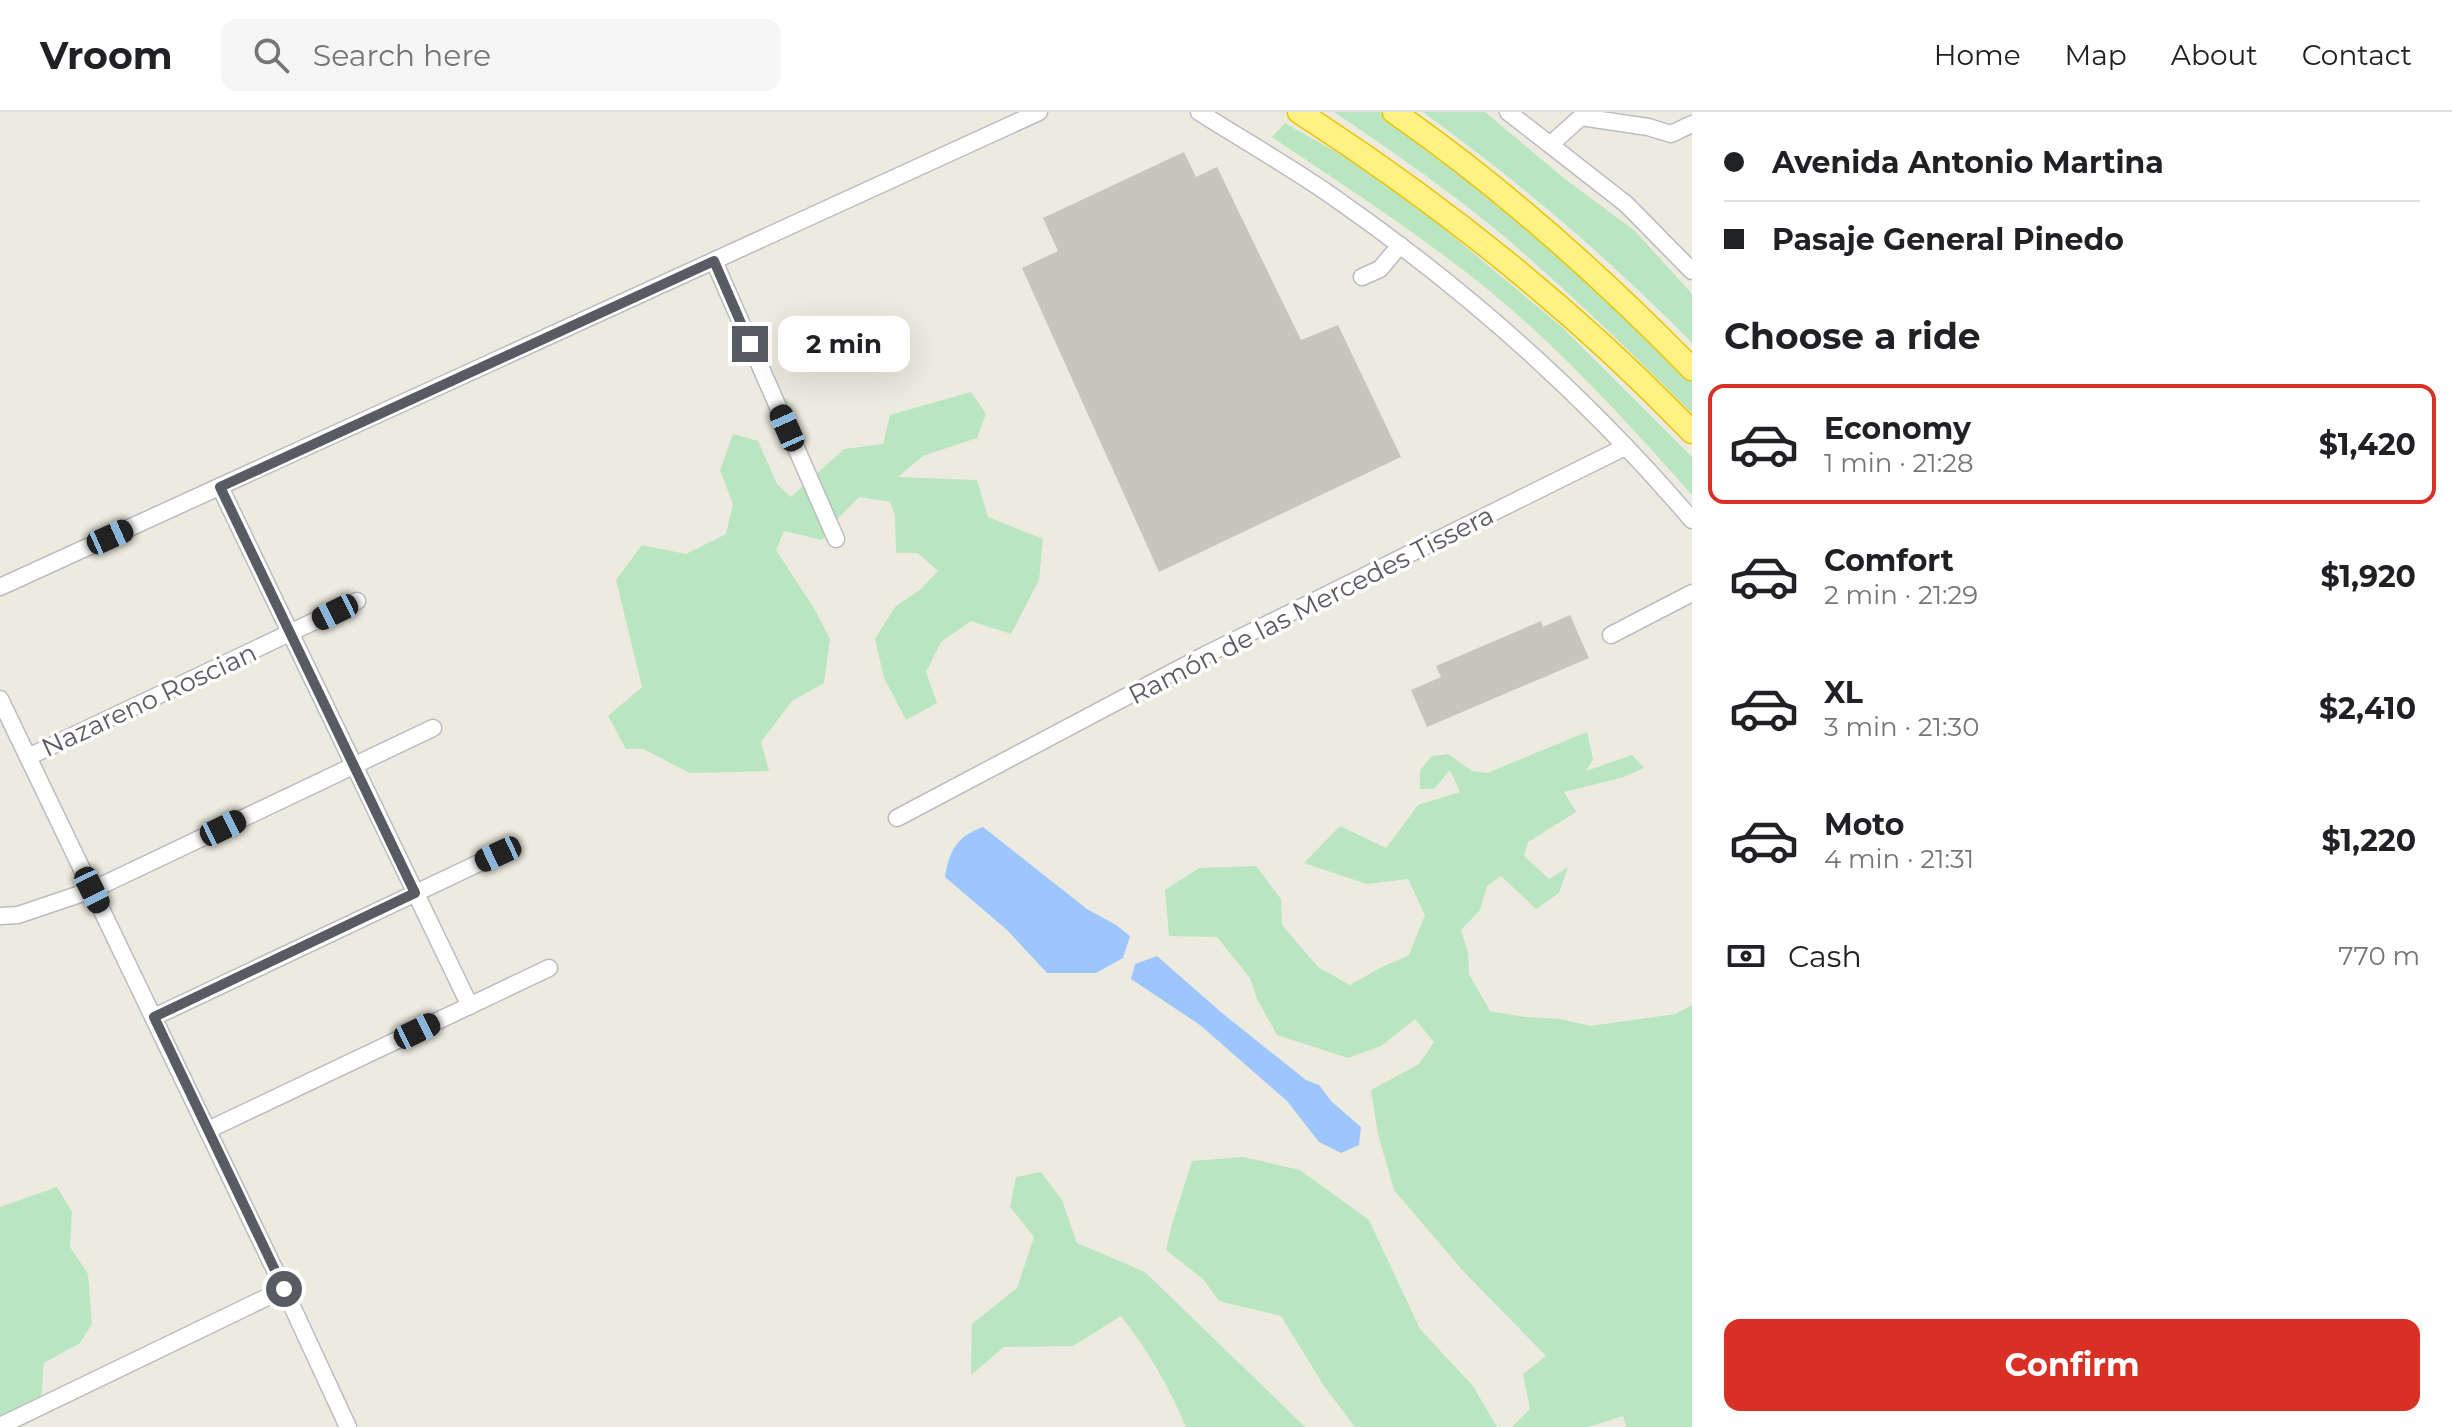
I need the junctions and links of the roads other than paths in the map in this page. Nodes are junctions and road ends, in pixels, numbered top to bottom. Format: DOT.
graph roads {
  1 [pos="1039,112"];
  2 [pos="1199,112"];
  3 [pos="1299,112"];
  4 [pos="1394,112"];
  5 [pos="1508,112"];
  6 [pos="1583,115"];
  7 [pos="1644,120"];
  8 [pos="1692,124"];
  9 [pos="1551,144"];
  10 [pos="1400,245"];
  11 [pos="714,261"];
  12 [pos="1692,271"];
  13 [pos="1362,277"];
  14 [pos="1692,369"];
  15 [pos="1692,432"];
  16 [pos="1625,447"];
  17 [pos="220,487"];
  18 [pos="1692,520"];
  19 [pos="836,539"];
  20 [pos="0,587"];
  21 [pos="1692,593"];
  22 [pos="357,601"];
  23 [pos="290,633"];
  24 [pos="1611,635"];
  25 [pos="0,699"];
  26 [pos="433,728"];
  27 [pos="28,757"];
  28 [pos="354,766"];
  29 [pos="897,818"];
  30 [pos="498,854"];
  31 [pos="92,890"];
  32 [pos="415,893"];
  33 [pos="0,916"];
  34 [pos="549,968"];
  35 [pos="470,1006"];
  36 [pos="154,1017"];
  37 [pos="208,1130"];
  38 [pos="284,1289"];
  39 [pos="0,1426"];
  40 [pos="348,1427"];
  1 -- 11 [label="street"];
  2 -- 10 [label="street"];
  3 -- 15 [label="highway"];
  4 -- 14 [label="highway"];
  5 -- 9 [label="street"];
  6 -- 7 [label="street"];
  6 -- 9 [label="street"];
  7 -- 8 [label="street"];
  9 -- 12 [label="street"];
  10 -- 13 [label="street"];
  10 -- 16 [label="street"];
  11 -- 17 [label="street"];
  11 -- 19 [label="street"];
  16 -- 18 [label="street"];
  16 -- 29 [label="street, Ramón de las Mercedes Tissera"];
  17 -- 20 [label="street"];
  17 -- 23 [label="street"];
  21 -- 24 [label="street"];
  22 -- 23 [label="street, Nazareno Roscian"];
  23 -- 27 [label="street, Nazareno Roscian"];
  23 -- 28 [label="street"];
  25 -- 27 [label="street"];
  26 -- 28 [label="street"];
  27 -- 31 [label="street"];
  28 -- 31 [label="street"];
  28 -- 32 [label="street"];
  30 -- 32 [label="street"];
  31 -- 33 [label="street"];
  31 -- 36 [label="street"];
  32 -- 35 [label="street"];
  32 -- 36 [label="street"];
  34 -- 35 [label="street"];
  35 -- 37 [label="street"];
  36 -- 37 [label="street"];
  37 -- 38 [label="street"];
  38 -- 39 [label="street"];
  38 -- 40 [label="street"];
}
